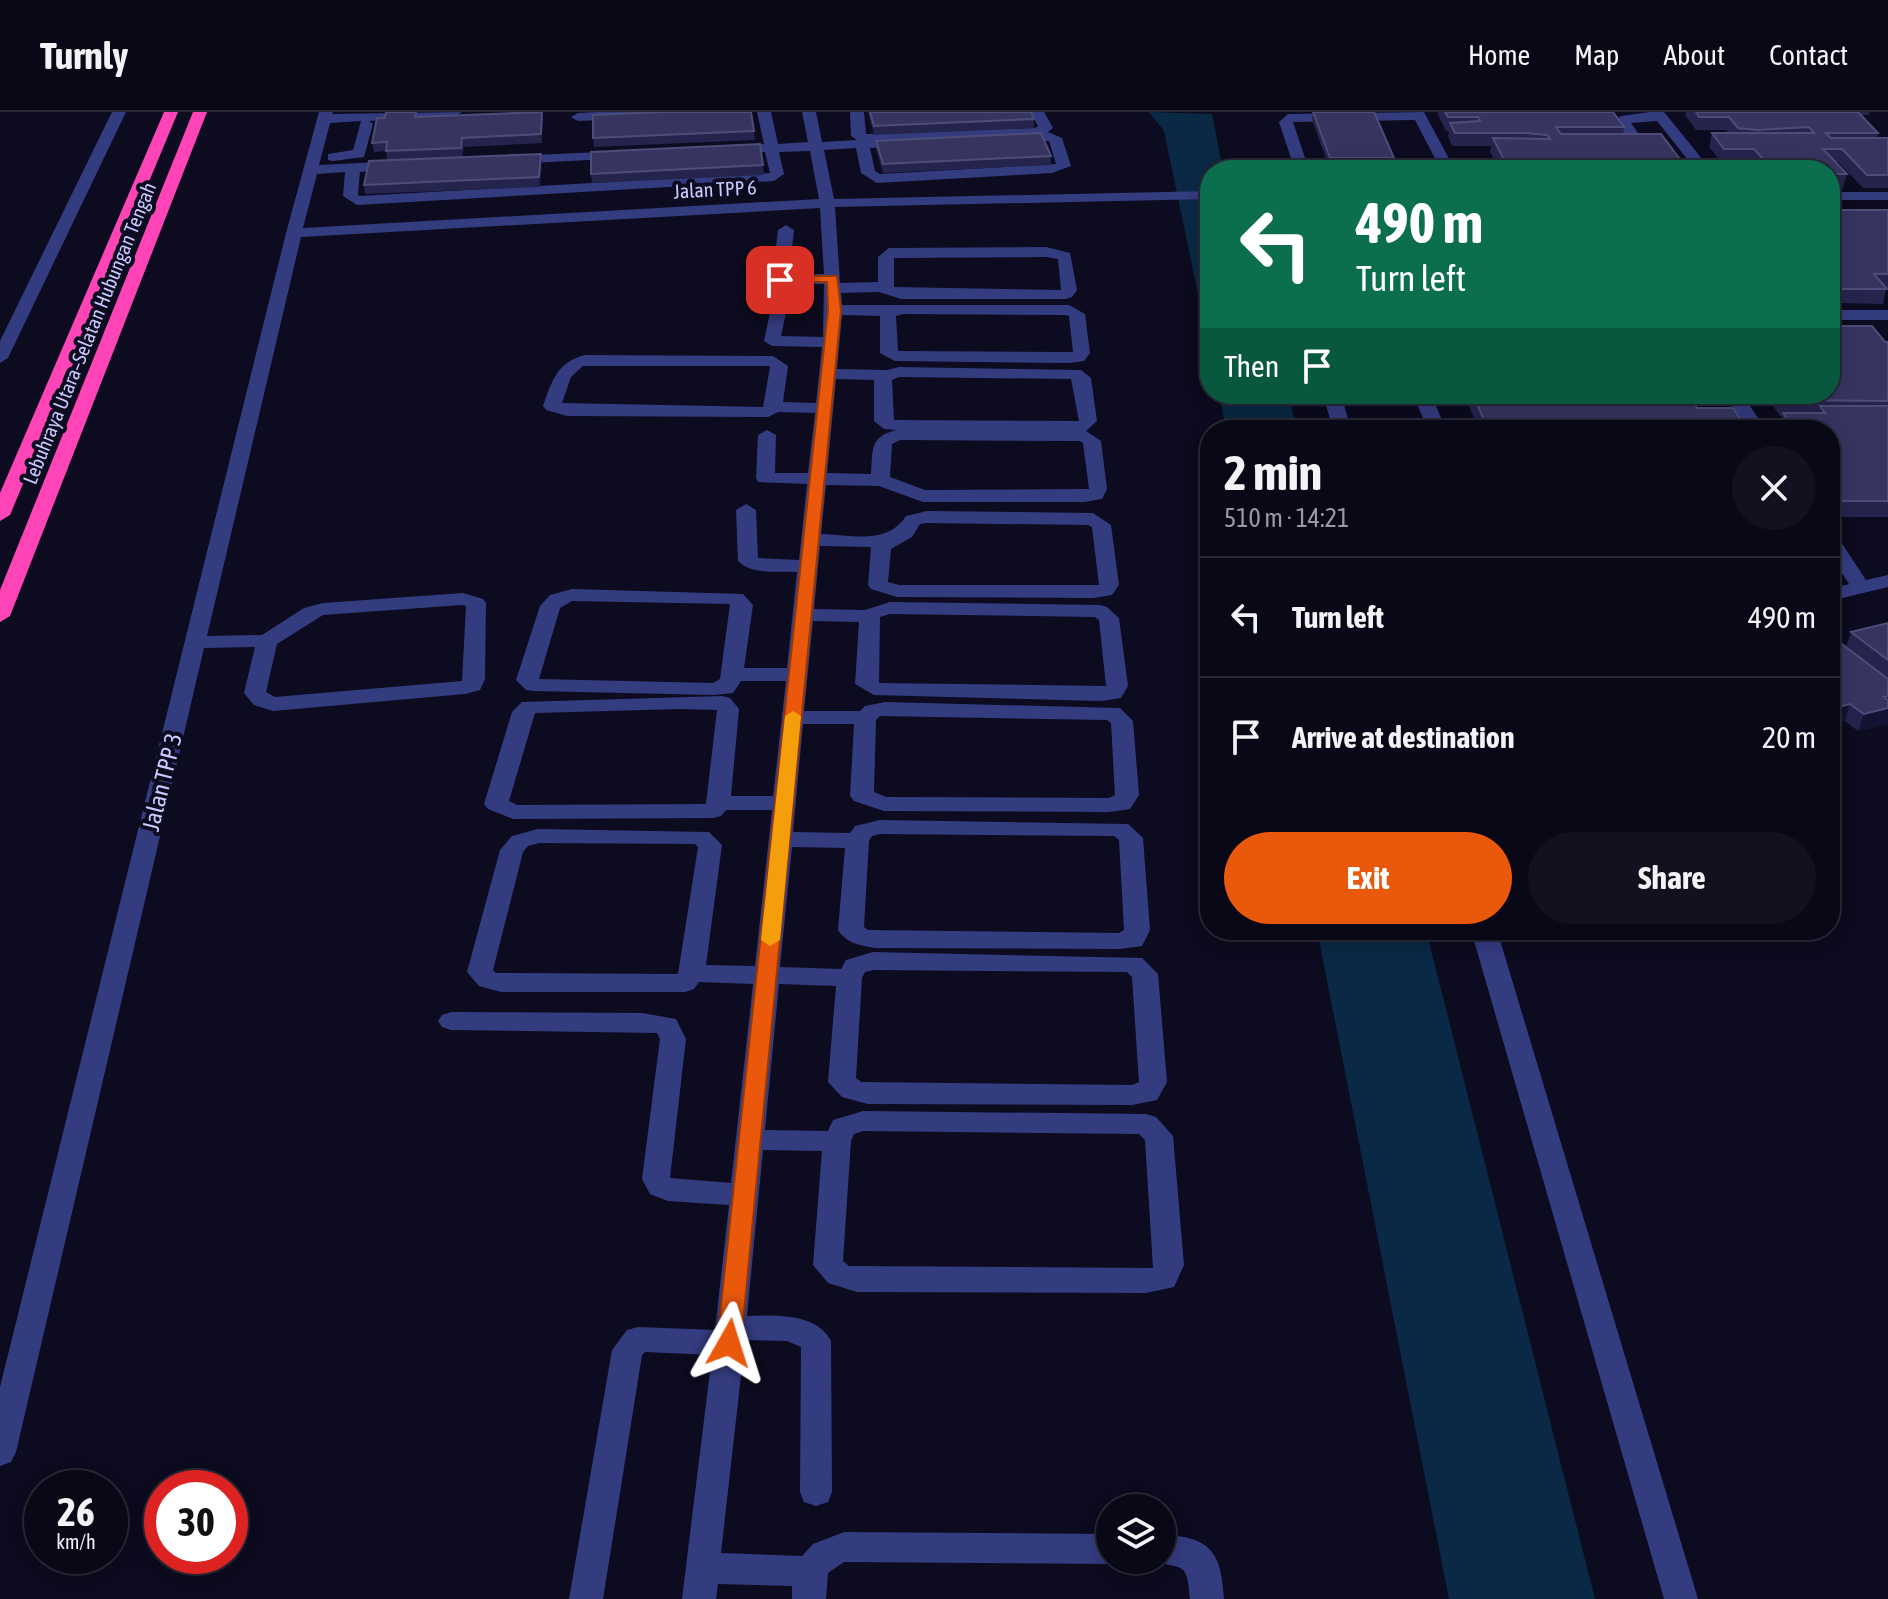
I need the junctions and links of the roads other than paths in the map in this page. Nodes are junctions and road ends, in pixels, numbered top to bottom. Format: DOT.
graph roads {
  1 [pos="119,112"];
  2 [pos="171,112"];
  3 [pos="200,112"];
  4 [pos="455,112"];
  5 [pos="688,112"];
  6 [pos="764,112"];
  7 [pos="809,112"];
  8 [pos="857,112"];
  9 [pos="1037,112"];
  10 [pos="1418,114"];
  11 [pos="1659,114"];
  12 [pos="325,116"];
  13 [pos="370,117"];
  14 [pos="576,132"];
  15 [pos="1634,137"];
  16 [pos="862,144"];
  17 [pos="816,147"];
  18 [pos="770,148"];
  19 [pos="709,151"];
  20 [pos="633,154"];
  21 [pos="1299,160"];
  22 [pos="1443,160"];
  23 [pos="1696,160"];
  24 [pos="494,161"];
  25 [pos="313,164"];
  26 [pos="415,164"];
  27 [pos="353,168"];
  28 [pos="572,189"];
  29 [pos="1200,195"];
  30 [pos="1840,196"];
  31 [pos="1888,196"];
  32 [pos="827,203"];
  33 [pos="786,230"];
  34 [pos="294,233"];
  35 [pos="886,287"];
  36 [pos="834,292"];
  37 [pos="780,303"];
  38 [pos="892,311"];
  39 [pos="1840,314"];
  40 [pos="1888,315"];
  41 [pos="831,342"];
  42 [pos="0,358"];
  43 [pos="828,374"];
  44 [pos="887,375"];
  45 [pos="773,407"];
  46 [pos="825,408"];
  47 [pos="767,435"];
  48 [pos="818,480"];
  49 [pos="881,480"];
  50 [pos="746,510"];
  51 [pos="0,515"];
  52 [pos="811,540"];
  53 [pos="886,541"];
  54 [pos="1840,555"];
  55 [pos="809,567"];
  56 [pos="1888,581"];
  57 [pos="1861,588"];
  58 [pos="1840,593"];
  59 [pos="804,615"];
  60 [pos="0,616"];
  61 [pos="870,616"];
  62 [pos="267,641"];
  63 [pos="195,642"];
  64 [pos="732,674"];
  65 [pos="797,675"];
  66 [pos="793,717"];
  67 [pos="865,718"];
  68 [pos="719,803"];
  69 [pos="784,803"];
  70 [pos="781,839"];
  71 [pos="857,841"];
  72 [pos="1487,940"];
  73 [pos="692,973"];
  74 [pos="767,974"];
  75 [pos="849,978"];
  76 [pos="451,1021"];
  77 [pos="750,1140"];
  78 [pos="837,1141"];
  79 [pos="744,1195"];
  80 [pos="730,1336"];
  81 [pos="0,1452"];
  82 [pos="816,1492"];
  83 [pos="1096,1549"];
  84 [pos="1176,1550"];
  85 [pos="701,1583"];
  86 [pos="809,1585"];
  87 [pos="586,1599"];
  88 [pos="1207,1599"];
  89 [pos="1681,1599"];
  1 -- 42 [label="street"];
  2 -- 51 [label="highway, Lebuhraya Utara–Selatan Hubungan Tengah"];
  3 -- 60 [label="highway, Lebuhraya Utara–Selatan Hubungan Tengah"];
  4 -- 13 [label="street"];
  5 -- 14 [label="street"];
  6 -- 18 [label="street"];
  7 -- 17 [label="street"];
  8 -- 9 [label="street"];
  10 -- 21 [label="street"];
  10 -- 22 [label="street"];
  11 -- 15 [label="street"];
  11 -- 23 [label="street"];
  12 -- 13 [label="street"];
  12 -- 25 [label="street, Jalan TPP 3"];
  13 -- 25 [label="street"];
  14 -- 20 [label="street"];
  14 -- 24 [label="street"];
  14 -- 28 [label="street"];
  16 -- 16 [label="street"];
  16 -- 17 [label="street"];
  17 -- 18 [label="street"];
  17 -- 32 [label="street"];
  18 -- 19 [label="street"];
  18 -- 28 [label="street"];
  25 -- 27 [label="street"];
  25 -- 34 [label="street, Jalan TPP 3"];
  26 -- 27 [label="street"];
  27 -- 28 [label="street"];
  29 -- 32 [label="street, Jalan TPP 6"];
  30 -- 31 [label="street"];
  32 -- 34 [label="street, Jalan TPP 6"];
  32 -- 36 [label="street"];
  33 -- 36 [label="street"];
  34 -- 63 [label="street, Jalan TPP 3"];
  35 -- 35 [label="street"];
  35 -- 36 [label="street"];
  36 -- 38 [label="street"];
  36 -- 41 [label="street"];
  37 -- 41 [label="street"];
  38 -- 38 [label="street"];
  39 -- 40 [label="street"];
  41 -- 43 [label="street"];
  43 -- 44 [label="street"];
  43 -- 46 [label="street"];
  44 -- 44 [label="street"];
  45 -- 45 [label="street"];
  45 -- 46 [label="street"];
  46 -- 48 [label="street"];
  47 -- 48 [label="street"];
  48 -- 49 [label="street"];
  48 -- 52 [label="street"];
  49 -- 49 [label="street"];
  50 -- 55 [label="street"];
  52 -- 53 [label="street"];
  52 -- 55 [label="street"];
  53 -- 53 [label="street"];
  54 -- 57 [label="street"];
  55 -- 59 [label="street"];
  56 -- 57 [label="street"];
  57 -- 58 [label="street"];
  59 -- 61 [label="street"];
  59 -- 65 [label="street"];
  61 -- 61 [label="street"];
  62 -- 62 [label="street"];
  62 -- 63 [label="street"];
  63 -- 81 [label="street, Jalan TPP 3"];
  64 -- 64 [label="street"];
  64 -- 65 [label="street"];
  65 -- 66 [label="street"];
  66 -- 67 [label="street"];
  66 -- 69 [label="street"];
  67 -- 67 [label="street"];
  68 -- 68 [label="street"];
  68 -- 69 [label="street"];
  69 -- 70 [label="street"];
  70 -- 71 [label="street"];
  70 -- 74 [label="street"];
  71 -- 71 [label="street"];
  72 -- 89 [label="street"];
  73 -- 73 [label="street"];
  73 -- 74 [label="street"];
  74 -- 75 [label="street"];
  74 -- 77 [label="street"];
  75 -- 75 [label="street"];
  76 -- 79 [label="street"];
  77 -- 78 [label="street"];
  77 -- 79 [label="street"];
  78 -- 78 [label="street"];
  79 -- 80 [label="street"];
  80 -- 82 [label="street"];
  80 -- 85 [label="street"];
  80 -- 87 [label="street"];
  83 -- 86 [label="street"];
  84 -- 88 [label="street"];
  85 -- 86 [label="street"];
}
